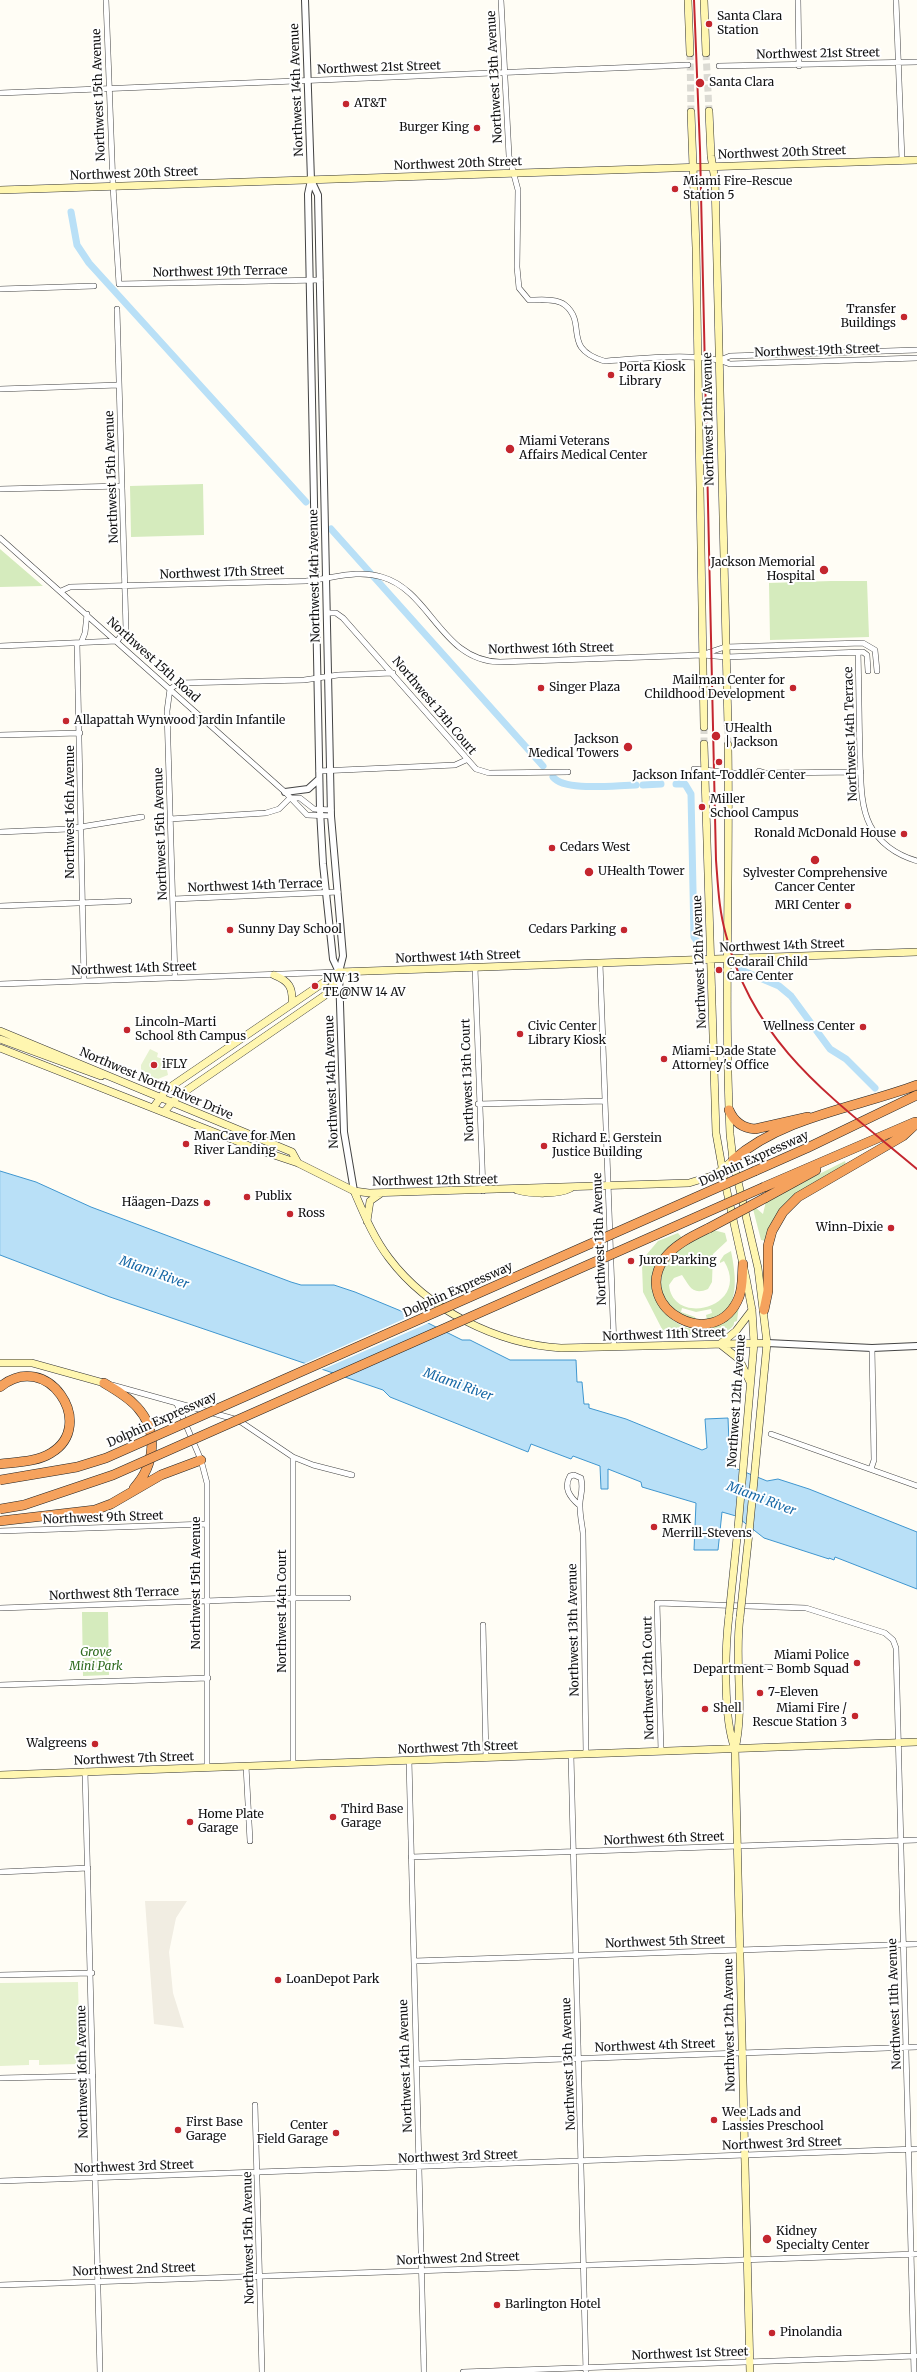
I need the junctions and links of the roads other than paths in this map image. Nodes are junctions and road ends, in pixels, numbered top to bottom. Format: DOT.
graph roads {
  1 [pos="106,0"];
  2 [pos="305,0"];
  3 [pos="501,0"];
  4 [pos="688,0"];
  5 [pos="704,0"];
  6 [pos="798,0"];
  7 [pos="896,0"];
  8 [pos="690,53"];
  9 [pos="706,53"];
  10 [pos="900,62"];
  11 [pos="917,62"];
  12 [pos="688,65"];
  13 [pos="719,66"];
  14 [pos="799,66"];
  15 [pos="504,73"];
  16 [pos="308,81"];
  17 [pos="110,87"];
  18 [pos="0,92"];
  19 [pos="709,111"];
  20 [pos="691,112"];
  21 [pos="902,160"];
  22 [pos="917,160"];
  23 [pos="713,166"];
  24 [pos="693,167"];
  25 [pos="513,174"];
  26 [pos="311,180"];
  27 [pos="113,186"];
  28 [pos="0,190"];
  29 [pos="310,280"];
  30 [pos="320,280"];
  31 [pos="120,284"];
  32 [pos="94,286"];
  33 [pos="0,289"];
  34 [pos="117,309"];
  35 [pos="917,350"];
  36 [pos="698,358"];
  37 [pos="917,358"];
  38 [pos="719,360"];
  39 [pos="604,361"];
  40 [pos="119,385"];
  41 [pos="0,389"];
  42 [pos="122,486"];
  43 [pos="0,488"];
  44 [pos="0,538"];
  45 [pos="326,577"];
  46 [pos="383,577"];
  47 [pos="315,579"];
  48 [pos="125,585"];
  49 [pos="61,591"];
  50 [pos="327,613"];
  51 [pos="87,614"];
  52 [pos="117,641"];
  53 [pos="79,643"];
  54 [pos="0,646"];
  55 [pos="725,647"];
  56 [pos="858,653"];
  57 [pos="703,654"];
  58 [pos="726,657"];
  59 [pos="868,671"];
  60 [pos="877,671"];
  61 [pos="393,673"];
  62 [pos="328,677"];
  63 [pos="317,678"];
  64 [pos="170,689"];
  65 [pos="704,727"];
  66 [pos="728,727"];
  67 [pos="80,733"];
  68 [pos="0,735"];
  69 [pos="704,744"];
  70 [pos="728,745"];
  71 [pos="466,760"];
  72 [pos="694,769"];
  73 [pos="704,769"];
  74 [pos="330,770"];
  75 [pos="319,771"];
  76 [pos="568,772"];
  77 [pos="861,772"];
  78 [pos="728,773"];
  79 [pos="319,779"];
  80 [pos="285,792"];
  81 [pos="290,798"];
  82 [pos="320,813"];
  83 [pos="331,813"];
  84 [pos="142,817"];
  85 [pos="170,819"];
  86 [pos="80,826"];
  87 [pos="0,832"];
  88 [pos="917,861"];
  89 [pos="338,892"];
  90 [pos="326,893"];
  91 [pos="129,900"];
  92 [pos="173,900"];
  93 [pos="81,903"];
  94 [pos="0,906"];
  95 [pos="917,952"];
  96 [pos="711,959"];
  97 [pos="726,959"];
  98 [pos="600,963"];
  99 [pos="475,968"];
  100 [pos="339,972"];
  101 [pos="274,975"];
  102 [pos="175,978"];
  103 [pos="84,982"];
  104 [pos="0,984"];
  105 [pos="292,1004"];
  106 [pos="0,1031"];
  107 [pos="0,1039"];
  108 [pos="0,1048"];
  109 [pos="115,1080"];
  110 [pos="917,1085"];
  111 [pos="917,1095"];
  112 [pos="160,1098"];
  113 [pos="605,1101"];
  114 [pos="172,1103"];
  115 [pos="478,1104"];
  116 [pos="153,1108"];
  117 [pos="729,1110"];
  118 [pos="164,1112"];
  119 [pos="819,1115"];
  120 [pos="917,1122"];
  121 [pos="859,1147"];
  122 [pos="733,1160"];
  123 [pos="298,1163"];
  124 [pos="722,1170"];
  125 [pos="608,1186"];
  126 [pos="354,1191"];
  127 [pos="483,1191"];
  128 [pos="380,1194"];
  129 [pos="367,1221"];
  130 [pos="743,1264"];
  131 [pos="752,1310"];
  132 [pos="764,1310"];
  133 [pos="754,1343"];
  134 [pos="767,1343"];
  135 [pos="720,1344"];
  136 [pos="917,1346"];
  137 [pos="614,1347"];
  138 [pos="872,1348"];
  139 [pos="0,1363"];
  140 [pos="104,1383"];
  141 [pos="751,1385"];
  142 [pos="0,1387"];
  143 [pos="178,1404"];
  144 [pos="771,1434"];
  145 [pos="293,1457"];
  146 [pos="201,1460"];
  147 [pos="0,1464"];
  148 [pos="871,1469"];
  149 [pos="352,1475"];
  150 [pos="0,1480"];
  151 [pos="917,1486"];
  152 [pos="128,1496"];
  153 [pos="579,1505"];
  154 [pos="0,1510"];
  155 [pos="2,1521"];
  156 [pos="207,1524"];
  157 [pos="0,1531"];
  158 [pos="292,1598"];
  159 [pos="348,1598"];
  160 [pos="207,1601"];
  161 [pos="0,1608"];
  162 [pos="483,1625"];
  163 [pos="890,1636"];
  164 [pos="738,1667"];
  165 [pos="770,1667"];
  166 [pos="208,1678"];
  167 [pos="0,1685"];
  168 [pos="917,1742"];
  169 [pos="898,1743"];
  170 [pos="735,1749"];
  171 [pos="661,1752"];
  172 [pos="586,1754"];
  173 [pos="572,1755"];
  174 [pos="486,1758"];
  175 [pos="409,1760"];
  176 [pos="293,1764"];
  177 [pos="246,1766"];
  178 [pos="207,1767"];
  179 [pos="85,1771"];
  180 [pos="0,1775"];
  181 [pos="917,1840"];
  182 [pos="250,1841"];
  183 [pos="900,1841"];
  184 [pos="737,1847"];
  185 [pos="574,1852"];
  186 [pos="411,1857"];
  187 [pos="88,1868"];
  188 [pos="0,1872"];
  189 [pos="903,1944"];
  190 [pos="917,1944"];
  191 [pos="740,1950"];
  192 [pos="576,1955"];
  193 [pos="414,1961"];
  194 [pos="92,1973"];
  195 [pos="0,1975"];
  196 [pos="917,2047"];
  197 [pos="906,2048"];
  198 [pos="742,2053"];
  199 [pos="579,2058"];
  200 [pos="417,2064"];
  201 [pos="92,2076"];
  202 [pos="0,2078"];
  203 [pos="255,2105"];
  204 [pos="909,2150"];
  205 [pos="917,2150"];
  206 [pos="744,2156"];
  207 [pos="582,2161"];
  208 [pos="420,2168"];
  209 [pos="258,2173"];
  210 [pos="96,2178"];
  211 [pos="0,2181"];
  212 [pos="911,2254"];
  213 [pos="917,2254"];
  214 [pos="747,2259"];
  215 [pos="584,2265"];
  216 [pos="422,2270"];
  217 [pos="260,2276"];
  218 [pos="98,2281"];
  219 [pos="0,2285"];
  220 [pos="915,2356"];
  221 [pos="750,2362"];
  222 [pos="586,2370"];
  223 [pos="100,2372"];
  224 [pos="262,2372"];
  225 [pos="424,2372"];
  226 [pos="463,2372"];
  227 [pos="750,2372"];
  228 [pos="914,2372"];
  1 -- 17 [label="street, Northwest 15th Avenue"];
  2 -- 16 [label="street, Northwest 14th Avenue"];
  3 -- 15 [label="street, Northwest 13th Avenue"];
  4 -- 8 [label="main road"];
  5 -- 9 [label="main road"];
  6 -- 14 [label="street"];
  7 -- 10 [label="street"];
  10 -- 11 [label="street, Northwest 21st Street"];
  10 -- 14 [label="street, Northwest 21st Street"];
  10 -- 21 [label="street"];
  12 -- 15 [label="street, Northwest 21st Street"];
  13 -- 14 [label="street, Northwest 21st Street"];
  15 -- 16 [label="street, Northwest 21st Street"];
  15 -- 25 [label="street, Northwest 13th Avenue"];
  16 -- 17 [label="street, Northwest 21st Street"];
  16 -- 26 [label="street, Northwest 14th Avenue"];
  17 -- 18 [label="street, Northwest 21st Street"];
  17 -- 27 [label="street, Northwest 15th Avenue"];
  19 -- 23 [label="main road, Northwest 12th Avenue"];
  20 -- 24 [label="main road, Northwest 12th Avenue"];
  21 -- 22 [label="main road, Northwest 20th Street"];
  21 -- 23 [label="main road, Northwest 20th Street"];
  23 -- 24 [label="main road, Northwest 20th Street"];
  23 -- 38 [label="main road, Northwest 12th Avenue"];
  24 -- 25 [label="main road, Northwest 20th Street"];
  24 -- 36 [label="main road, Northwest 12th Avenue"];
  25 -- 26 [label="main road, Northwest 20th Street"];
  25 -- 39 [label="street, Northwest 13th Avenue"];
  26 -- 27 [label="main road, Northwest 20th Street"];
  26 -- 29 [label="street, Northwest 14th Avenue"];
  26 -- 30 [label="street, Northwest 14th Avenue"];
  27 -- 28 [label="main road, Northwest 20th Street"];
  27 -- 31 [label="street, Northwest 15th Avenue"];
  29 -- 30 [label="street, Northwest 19th Terrace"];
  29 -- 31 [label="street, Northwest 19th Terrace"];
  29 -- 47 [label="street, Northwest 14th Avenue"];
  30 -- 45 [label="street, Northwest 14th Avenue"];
  32 -- 33 [label="street"];
  34 -- 40 [label="street, Northwest 15th Avenue"];
  35 -- 38 [label="street, Northwest 19th Street"];
  36 -- 38 [label="street, Northwest 19th Street"];
  36 -- 39 [label="street, Northwest 19th Street"];
  36 -- 57 [label="main road, Northwest 12th Avenue"];
  37 -- 38 [label="street, Northwest 19th Street"];
  38 -- 55 [label="main road, Northwest 12th Avenue"];
  40 -- 41 [label="street"];
  40 -- 42 [label="street, Northwest 15th Avenue"];
  42 -- 43 [label="street"];
  42 -- 48 [label="street, Northwest 15th Avenue"];
  44 -- 49 [label="street, Northwest 15th Road"];
  45 -- 46 [label="street, Northwest 17th Street"];
  45 -- 47 [label="street, Northwest 17th Street"];
  45 -- 50 [label="street, Northwest 14th Avenue"];
  46 -- 57 [label="street, Northwest 16th Street"];
  47 -- 48 [label="street, Northwest 17th Street"];
  47 -- 63 [label="street, Northwest 14th Avenue"];
  48 -- 49 [label="street, Northwest 17th Street"];
  48 -- 52 [label="street, Northwest 15th Avenue"];
  49 -- 51 [label="street, Northwest 15th Road"];
  50 -- 61 [label="street, Northwest 13th Court"];
  50 -- 62 [label="street, Northwest 14th Avenue"];
  51 -- 52 [label="street, Northwest 15th Road"];
  51 -- 53 [label="street, Northwest 16th Avenue"];
  52 -- 53 [label="street"];
  52 -- 64 [label="street, Northwest 15th Road"];
  53 -- 54 [label="street"];
  53 -- 67 [label="street, Northwest 16th Avenue"];
  55 -- 57 [label="street, Northwest 16th Street"];
  55 -- 58 [label="main road, Northwest 12th Avenue"];
  55 -- 60 [label="street, Northwest 16th Street"];
  56 -- 58 [label="street, Northwest 16th Street"];
  56 -- 59 [label="street"];
  56 -- 77 [label="street, Northwest 14th Terrace"];
  57 -- 58 [label="street, Northwest 16th Street"];
  57 -- 65 [label="main road, Northwest 12th Avenue"];
  58 -- 66 [label="main road, Northwest 12th Avenue"];
  61 -- 62 [label="street"];
  61 -- 71 [label="street, Northwest 13th Court"];
  62 -- 63 [label="street"];
  62 -- 74 [label="street, Northwest 14th Avenue"];
  63 -- 64 [label="street"];
  63 -- 75 [label="street, Northwest 14th Avenue"];
  64 -- 80 [label="street, Northwest 15th Road"];
  64 -- 85 [label="street, Northwest 15th Avenue"];
  67 -- 68 [label="street"];
  67 -- 86 [label="street, Northwest 16th Avenue"];
  69 -- 73 [label="main road, Northwest 12th Avenue"];
  70 -- 78 [label="main road, Northwest 12th Avenue"];
  71 -- 74 [label="street"];
  71 -- 76 [label="street, Northwest 13th Court"];
  72 -- 73 [label="street"];
  73 -- 78 [label="street"];
  73 -- 96 [label="main road, Northwest 12th Avenue"];
  74 -- 75 [label="street"];
  74 -- 83 [label="street, Northwest 14th Avenue"];
  75 -- 79 [label="street, Northwest 14th Avenue"];
  77 -- 78 [label="street"];
  77 -- 88 [label="street, Northwest 14th Terrace"];
  78 -- 97 [label="main road, Northwest 12th Avenue"];
  79 -- 80 [label="street"];
  79 -- 82 [label="street, Northwest 14th Avenue"];
  80 -- 81 [label="street, Northwest 15th Road"];
  81 -- 82 [label="street, Northwest 15th Road"];
  81 -- 82 [label="street, Northwest 15th Road"];
  81 -- 85 [label="street"];
  82 -- 83 [label="street, Northwest 15th Road"];
  82 -- 90 [label="street, Northwest 14th Avenue"];
  83 -- 89 [label="street, Northwest 14th Avenue"];
  84 -- 86 [label="street"];
  85 -- 92 [label="street, Northwest 15th Avenue"];
  86 -- 87 [label="street"];
  86 -- 93 [label="street, Northwest 16th Avenue"];
  89 -- 90 [label="street, Northwest 14th Terrace"];
  89 -- 100 [label="street, Northwest 14th Avenue"];
  90 -- 92 [label="street, Northwest 14th Terrace"];
  90 -- 100 [label="street, Northwest 14th Avenue"];
  91 -- 93 [label="street"];
  92 -- 102 [label="street, Northwest 15th Avenue"];
  93 -- 94 [label="street"];
  93 -- 103 [label="street, Northwest 16th Avenue"];
  95 -- 97 [label="main road, Northwest 14th Street"];
  96 -- 97 [label="main road, Northwest 14th Street"];
  96 -- 98 [label="main road, Northwest 14th Street"];
  96 -- 124 [label="main road, Northwest 12th Avenue"];
  97 -- 117 [label="main road, Northwest 12th Avenue"];
  98 -- 99 [label="main road, Northwest 14th Street"];
  98 -- 113 [label="street, Northwest 13th Avenue"];
  99 -- 100 [label="main road, Northwest 14th Street"];
  99 -- 115 [label="street, Northwest 13th Court"];
  100 -- 101 [label="street, Northwest 14th Street"];
  100 -- 105 [label="main road"];
  100 -- 114 [label="main road"];
  100 -- 126 [label="street, Northwest 14th Avenue"];
  101 -- 102 [label="street, Northwest 14th Street"];
  101 -- 105 [label="main road"];
  102 -- 103 [label="street, Northwest 14th Street"];
  103 -- 104 [label="street, Northwest 14th Street"];
  105 -- 112 [label="main road"];
  106 -- 109 [label="main road, Northwest North River Drive"];
  107 -- 109 [label="main road"];
  108 -- 116 [label="main road, Northwest North River Drive"];
  109 -- 112 [label="main road, Northwest North River Drive"];
  110 -- 119 [label="highway"];
  111 -- 150 [label="highway, Dolphin Expressway, bridge"];
  112 -- 114 [label="main road, Northwest North River Drive"];
  112 -- 116 [label="main road"];
  113 -- 115 [label="street"];
  113 -- 125 [label="street, Northwest 13th Avenue"];
  114 -- 118 [label="main road"];
  114 -- 123 [label="main road, Northwest North River Drive"];
  115 -- 127 [label="street, Northwest 13th Court"];
  116 -- 118 [label="main road, Northwest North River Drive"];
  117 -- 119 [label="highway"];
  117 -- 122 [label="main road, Northwest 12th Avenue"];
  118 -- 123 [label="main road, Northwest North River Drive"];
  119 -- 122 [label="highway"];
  120 -- 121 [label="highway"];
  120 -- 132 [label="highway"];
  121 -- 130 [label="highway, bridge"];
  121 -- 154 [label="highway, bridge"];
  122 -- 124 [label="main road, Northwest 12th Street"];
  122 -- 132 [label="main road, Northwest 12th Avenue"];
  123 -- 126 [label="main road, Northwest North River Drive"];
  124 -- 125 [label="main road, Northwest 12th Street"];
  124 -- 130 [label="main road, Northwest 12th Avenue"];
  125 -- 127 [label="main road, Northwest 12th Street"];
  125 -- 137 [label="street, Northwest 13th Avenue"];
  126 -- 128 [label="main road, Northwest 12th Street"];
  126 -- 129 [label="main road"];
  127 -- 128 [label="main road, Northwest 12th Street"];
  128 -- 129 [label="main road"];
  129 -- 137 [label="main road, Northwest 11th Street"];
  130 -- 131 [label="main road, Northwest 12th Avenue"];
  131 -- 133 [label="main road, Northwest 12th Avenue"];
  131 -- 135 [label="main road"];
  132 -- 134 [label="main road, Northwest 12th Avenue"];
  133 -- 134 [label="main road, Northwest 11th Street"];
  133 -- 135 [label="main road, Northwest 11th Street"];
  133 -- 141 [label="main road, Northwest 12th Avenue"];
  134 -- 138 [label="street, Northwest 11th Street"];
  134 -- 164 [label="main road, Northwest 12th Avenue, bridge"];
  135 -- 137 [label="main road, Northwest 11th Street"];
  135 -- 141 [label="main road"];
  136 -- 138 [label="street, Northwest 11th Street"];
  138 -- 148 [label="street"];
  139 -- 140 [label="main road"];
  140 -- 143 [label="street"];
  140 -- 152 [label="highway"];
  141 -- 170 [label="main road, Northwest 12th Avenue, bridge"];
  142 -- 147 [label="highway"];
  143 -- 145 [label="street"];
  143 -- 146 [label="street, Northwest 15th Avenue"];
  144 -- 148 [label="street"];
  145 -- 149 [label="street"];
  145 -- 158 [label="street, Northwest 14th Court"];
  146 -- 152 [label="highway"];
  146 -- 156 [label="street, Northwest 15th Avenue"];
  148 -- 151 [label="street"];
  152 -- 155 [label="highway"];
  153 -- 153 [label="street, Northwest 13th Avenue"];
  153 -- 172 [label="street, Northwest 13th Avenue"];
  156 -- 157 [label="street, Northwest 9th Street"];
  156 -- 160 [label="street, Northwest 15th Avenue"];
  158 -- 159 [label="street, Northwest 8th Terrace"];
  158 -- 160 [label="street, Northwest 8th Terrace"];
  158 -- 176 [label="street, Northwest 14th Court"];
  160 -- 161 [label="street, Northwest 8th Terrace"];
  160 -- 166 [label="street, Northwest 15th Avenue"];
  162 -- 174 [label="street"];
  163 -- 169 [label="street, Northwest 11th Avenue"];
  163 -- 171 [label="street, Northwest 12th Court"];
  164 -- 165 [label="street"];
  164 -- 170 [label="main road, Northwest 12th Avenue"];
  166 -- 167 [label="street"];
  166 -- 178 [label="street, Northwest 15th Avenue"];
  168 -- 169 [label="main road, Northwest 7th Street"];
  169 -- 170 [label="main road, Northwest 7th Street"];
  169 -- 183 [label="street, Northwest 11th Avenue"];
  170 -- 171 [label="main road, Northwest 7th Street"];
  170 -- 184 [label="main road, Northwest 12th Avenue"];
  171 -- 172 [label="main road, Northwest 7th Street"];
  172 -- 173 [label="main road, Northwest 7th Street"];
  173 -- 174 [label="main road, Northwest 7th Street"];
  173 -- 185 [label="street, Northwest 13th Avenue"];
  174 -- 175 [label="main road, Northwest 7th Street"];
  175 -- 176 [label="main road, Northwest 7th Street"];
  175 -- 186 [label="street, Northwest 14th Avenue"];
  176 -- 177 [label="main road, Northwest 7th Street"];
  177 -- 178 [label="main road, Northwest 7th Street"];
  177 -- 182 [label="street"];
  178 -- 179 [label="main road, Northwest 7th Street"];
  179 -- 180 [label="main road, Northwest 7th Street"];
  179 -- 187 [label="street, Northwest 16th Avenue"];
  181 -- 183 [label="street, Northwest 6th Street"];
  183 -- 184 [label="street, Northwest 6th Street"];
  183 -- 189 [label="street, Northwest 11th Avenue"];
  184 -- 185 [label="street, Northwest 6th Street"];
  184 -- 191 [label="main road, Northwest 12th Avenue"];
  185 -- 186 [label="street, Northwest 6th Street"];
  185 -- 192 [label="street, Northwest 13th Avenue"];
  186 -- 193 [label="street, Northwest 14th Avenue"];
  187 -- 188 [label="street"];
  187 -- 194 [label="street, Northwest 16th Avenue"];
  189 -- 190 [label="street, Northwest 5th Street"];
  189 -- 191 [label="street, Northwest 5th Street"];
  189 -- 197 [label="street, Northwest 11th Avenue"];
  191 -- 192 [label="street, Northwest 5th Street"];
  191 -- 198 [label="main road, Northwest 12th Avenue"];
  192 -- 193 [label="street, Northwest 5th Street"];
  192 -- 199 [label="street, Northwest 13th Avenue"];
  193 -- 200 [label="street, Northwest 14th Avenue"];
  194 -- 195 [label="street"];
  194 -- 201 [label="street, Northwest 16th Avenue"];
  196 -- 197 [label="street, Northwest 4th Street"];
  197 -- 198 [label="street, Northwest 4th Street"];
  197 -- 204 [label="street, Northwest 11th Avenue"];
  198 -- 199 [label="street, Northwest 4th Street"];
  198 -- 206 [label="main road, Northwest 12th Avenue"];
  199 -- 200 [label="street, Northwest 4th Street"];
  199 -- 207 [label="street, Northwest 13th Avenue"];
  200 -- 208 [label="street, Northwest 14th Avenue"];
  201 -- 202 [label="street"];
  201 -- 210 [label="street, Northwest 16th Avenue"];
  203 -- 209 [label="street, Northwest 15th Avenue"];
  204 -- 205 [label="street, Northwest 3rd Street"];
  204 -- 206 [label="street, Northwest 3rd Street"];
  204 -- 212 [label="street, Northwest 11th Avenue"];
  206 -- 207 [label="street, Northwest 3rd Street"];
  206 -- 214 [label="main road, Northwest 12th Avenue"];
  207 -- 208 [label="street, Northwest 3rd Street"];
  207 -- 215 [label="street, Northwest 13th Avenue"];
  208 -- 209 [label="street, Northwest 3rd Street"];
  208 -- 216 [label="street, Northwest 14th Avenue"];
  209 -- 210 [label="street, Northwest 3rd Street"];
  209 -- 217 [label="street, Northwest 15th Avenue"];
  210 -- 211 [label="street, Northwest 3rd Street"];
  210 -- 218 [label="street, Northwest 16th Avenue"];
  212 -- 213 [label="street, Northwest 2nd Street"];
  212 -- 214 [label="street, Northwest 2nd Street"];
  212 -- 220 [label="street, Northwest 11th Avenue"];
  214 -- 215 [label="street, Northwest 2nd Street"];
  214 -- 221 [label="main road, Northwest 12th Avenue"];
  215 -- 216 [label="street, Northwest 2nd Street"];
  215 -- 222 [label="street, Northwest 13th Avenue"];
  216 -- 217 [label="street, Northwest 2nd Street"];
  216 -- 225 [label="street, Northwest 14th Avenue"];
  217 -- 218 [label="street, Northwest 2nd Street"];
  217 -- 224 [label="street, Northwest 15th Avenue"];
  218 -- 219 [label="street, Northwest 2nd Street"];
  218 -- 223 [label="street, Northwest 16th Avenue"];
  220 -- 221 [label="street, Northwest 1st Street"];
  220 -- 228 [label="street, Northwest 11th Avenue"];
  221 -- 222 [label="street, Northwest 1st Street"];
  221 -- 227 [label="main road, Northwest 12th Avenue"];
  222 -- 226 [label="street, Northwest 1st Street"];
}
